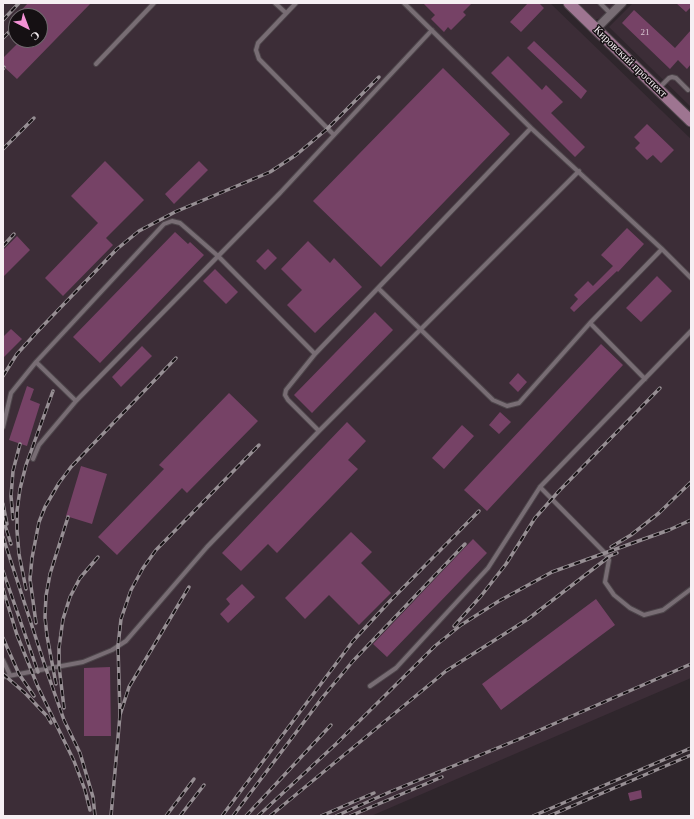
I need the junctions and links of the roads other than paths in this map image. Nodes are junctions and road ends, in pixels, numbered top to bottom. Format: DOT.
graph roads {
  1 [pos="154,3"];
  2 [pos="276,3"];
  3 [pos="296,3"];
  4 [pos="404,3"];
  5 [pos="569,3"];
  6 [pos="600,3"];
  7 [pos="622,3"];
  8 [pos="286,13"];
  9 [pos="611,14"];
  10 [pos="596,29"];
  11 [pos="432,30"];
  12 [pos="96,64"];
  13 [pos="658,89"];
  14 [pos="688,90"];
  15 [pos="691,121"];
  16 [pos="531,128"];
  17 [pos="334,135"];
  18 [pos="579,171"];
  19 [pos="662,249"];
  20 [pos="218,256"];
  21 [pos="691,278"];
  22 [pos="378,288"];
  23 [pos="590,323"];
  24 [pos="420,330"];
  25 [pos="691,331"];
  26 [pos="315,354"];
  27 [pos="36,362"];
  28 [pos="645,379"];
  29 [pos="76,401"];
  30 [pos="3,427"];
  31 [pos="319,431"];
  32 [pos="33,459"];
  33 [pos="540,488"];
  34 [pos="691,589"];
  35 [pos="3,660"];
  36 [pos="10,676"];
  37 [pos="3,677"];
  38 [pos="370,686"];
  1 -- 12 [label="lane"];
  2 -- 8 [label="lane"];
  3 -- 8 [label="lane"];
  4 -- 11 [label="lane"];
  5 -- 10 [label="main road, Кировский проспект"];
  6 -- 9 [label="lane"];
  7 -- 9 [label="street"];
  8 -- 17 [label="lane"];
  9 -- 10 [label="street"];
  10 -- 13 [label="main road, Кировский проспект"];
  11 -- 16 [label="lane"];
  11 -- 17 [label="lane"];
  13 -- 14 [label="lane"];
  13 -- 15 [label="main road, Кировский проспект"];
  16 -- 18 [label="lane"];
  16 -- 22 [label="lane"];
  17 -- 20 [label="lane"];
  18 -- 19 [label="lane"];
  18 -- 24 [label="lane"];
  19 -- 21 [label="lane"];
  19 -- 23 [label="lane"];
  20 -- 26 [label="lane"];
  20 -- 27 [label="lane"];
  20 -- 29 [label="lane"];
  22 -- 24 [label="lane"];
  22 -- 26 [label="lane"];
  23 -- 24 [label="lane"];
  23 -- 28 [label="lane"];
  24 -- 31 [label="lane"];
  25 -- 28 [label="lane"];
  26 -- 31 [label="lane"];
  27 -- 29 [label="lane"];
  27 -- 30 [label="lane"];
  28 -- 33 [label="lane"];
  29 -- 32 [label="lane"];
  31 -- 36 [label="lane"];
  33 -- 34 [label="lane"];
  33 -- 38 [label="lane"];
  35 -- 36 [label="lane"];
  36 -- 37 [label="lane"];
}
